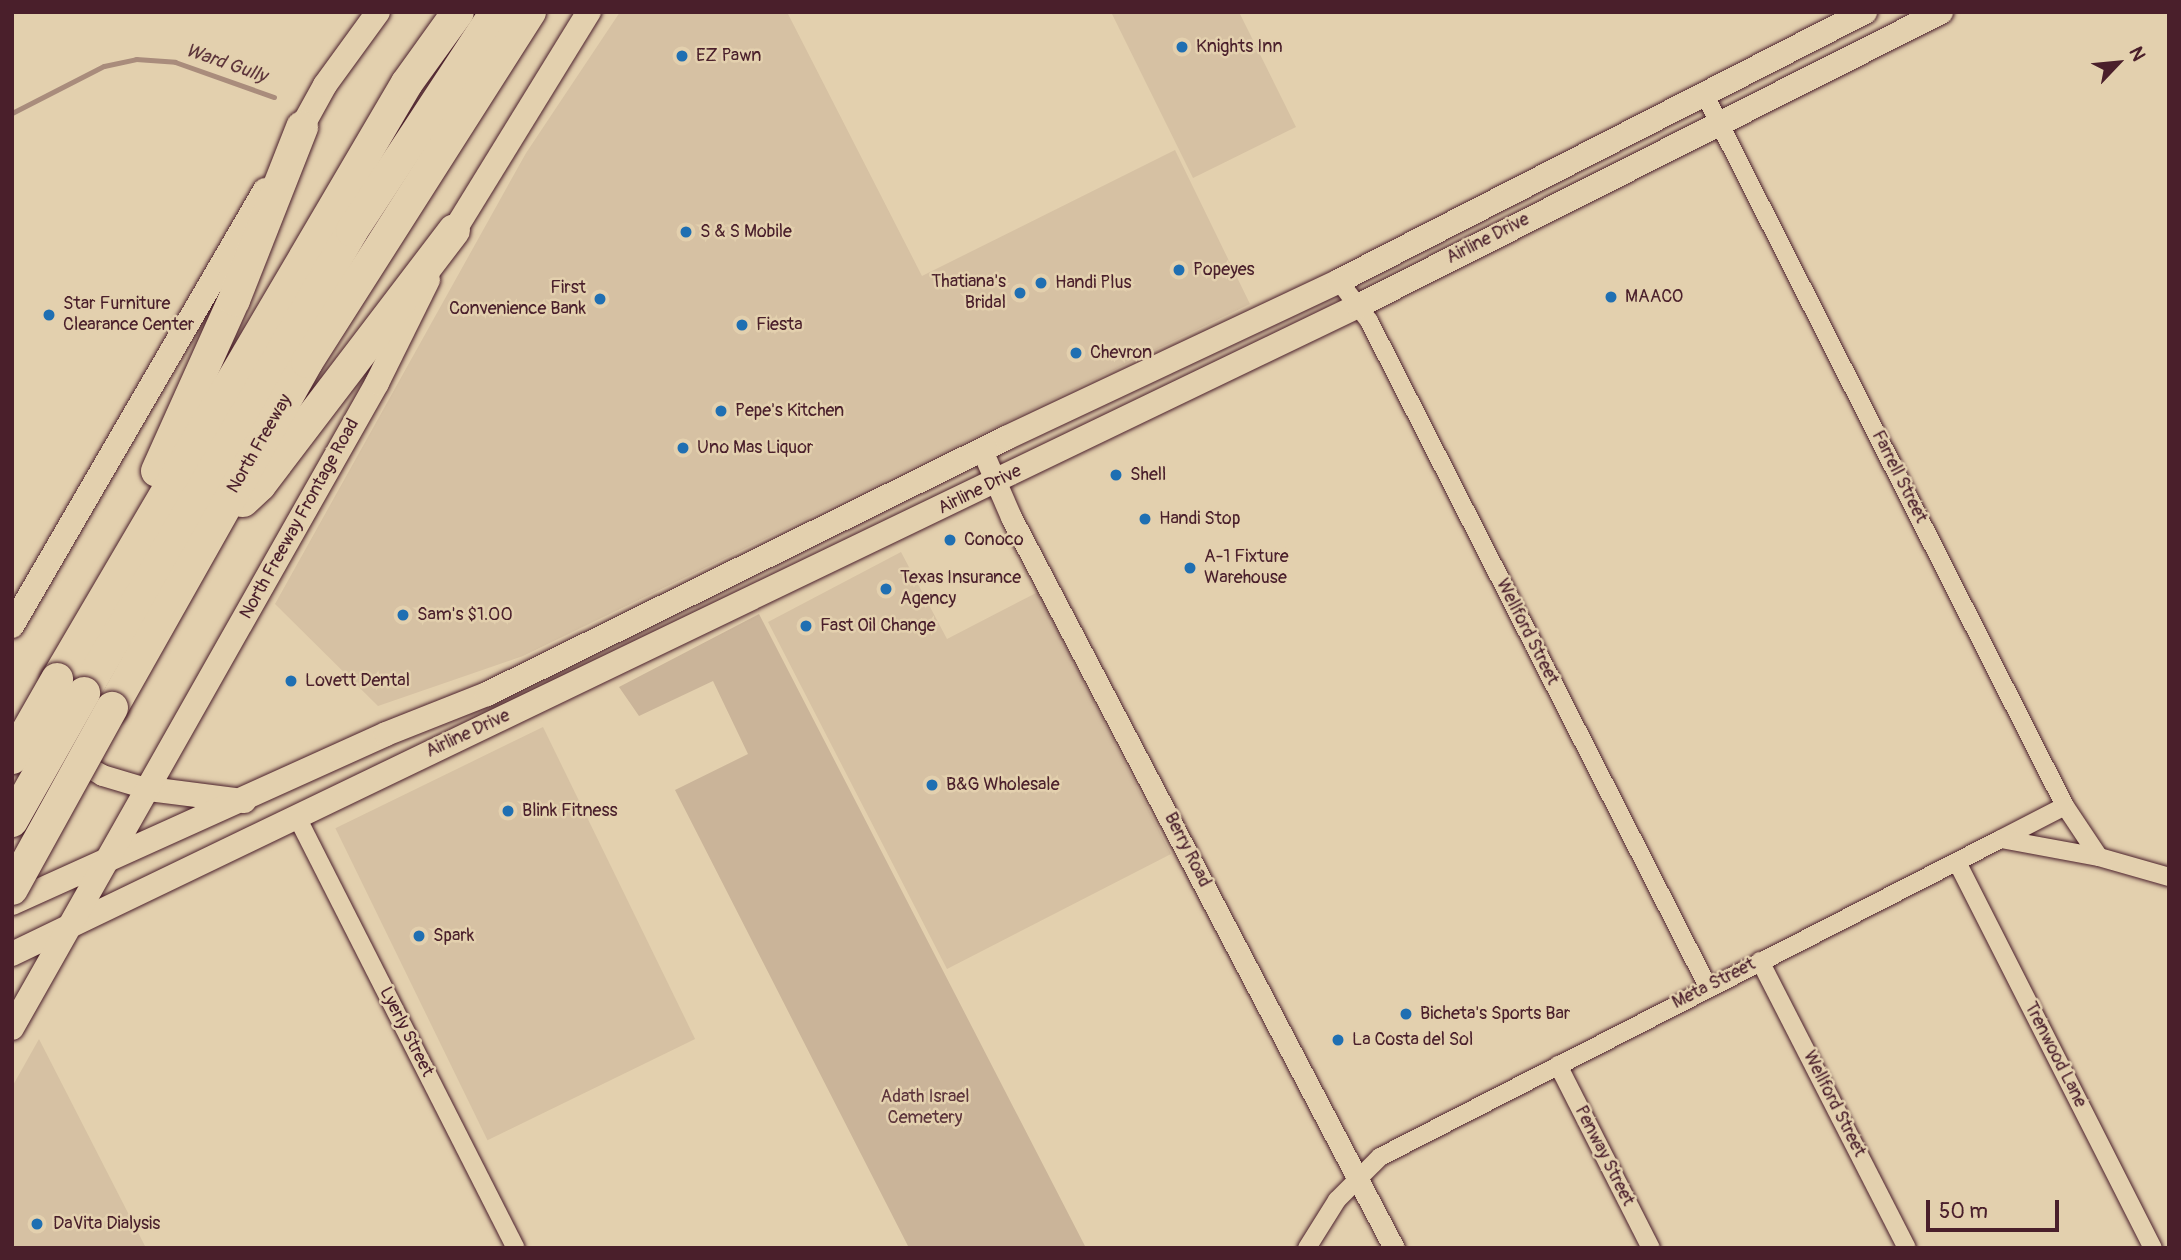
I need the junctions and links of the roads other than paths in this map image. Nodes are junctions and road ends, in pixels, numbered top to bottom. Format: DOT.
graph roads {
  1 [pos="378,12"];
  2 [pos="458,12"];
  3 [pos="496,12"];
  4 [pos="530,12"];
  5 [pos="589,12"];
  6 [pos="1865,12"];
  7 [pos="1932,14"];
  8 [pos="1704,93"];
  9 [pos="1719,122"];
  10 [pos="302,127"];
  11 [pos="1528,185"];
  12 [pos="1541,212"];
  13 [pos="454,230"];
  14 [pos="1339,281"];
  15 [pos="1358,306"];
  16 [pos="982,450"];
  17 [pos="996,482"];
  18 [pos="211,531"];
  19 [pos="757,561"];
  20 [pos="771,591"];
  21 [pos="20,604"];
  22 [pos="93,612"];
  23 [pos="12,626"];
  24 [pos="519,678"];
  25 [pos="70,686"];
  26 [pos="532,704"];
  27 [pos="12,719"];
  28 [pos="173,746"];
  29 [pos="347,753"];
  30 [pos="12,758"];
  31 [pos="149,789"];
  32 [pos="212,796"];
  33 [pos="244,801"];
  34 [pos="2065,806"];
  35 [pos="297,817"];
  36 [pos="12,821"];
  37 [pos="2001,839"];
  38 [pos="2099,856"];
  39 [pos="107,861"];
  40 [pos="1956,862"];
  41 [pos="2169,877"];
  42 [pos="12,889"];
  43 [pos="12,904"];
  44 [pos="67,929"];
  45 [pos="12,954"];
  46 [pos="1760,961"];
  47 [pos="1708,987"];
  48 [pos="12,1028"];
  49 [pos="1558,1065"];
  50 [pos="1358,1178"];
  51 [pos="516,1248"];
  52 [pos="1307,1248"];
  53 [pos="1394,1248"];
  54 [pos="1651,1248"];
  55 [pos="1907,1248"];
  56 [pos="2152,1248"];
  1 -- 10 [label="main road"];
  2 -- 22 [label="highway, North Freeway"];
  3 -- 25 [label="highway, North Freeway"];
  4 -- 18 [label="highway, North Freeway"];
  5 -- 13 [label="main road, North Freeway Frontage Road"];
  6 -- 8 [label="main road, Airline Drive"];
  7 -- 9 [label="main road, Airline Drive"];
  8 -- 9 [label="street, Farrell Street"];
  8 -- 11 [label="main road, Airline Drive"];
  9 -- 12 [label="main road, Airline Drive"];
  9 -- 34 [label="street, Farrell Street"];
  10 -- 21 [label="main road"];
  10 -- 22 [label="highway"];
  11 -- 12 [label="main road"];
  11 -- 14 [label="main road, Airline Drive"];
  12 -- 15 [label="main road, Airline Drive"];
  13 -- 18 [label="highway"];
  13 -- 28 [label="main road, North Freeway Frontage Road"];
  14 -- 15 [label="street, Wellford Street"];
  14 -- 16 [label="main road, Airline Drive"];
  15 -- 17 [label="main road, Airline Drive"];
  15 -- 47 [label="street, Wellford Street"];
  16 -- 17 [label="street, Berry Road"];
  16 -- 19 [label="main road, Airline Drive"];
  17 -- 20 [label="main road, Airline Drive"];
  17 -- 50 [label="street, Berry Road"];
  18 -- 42 [label="highway, North Freeway, bridge"];
  19 -- 20 [label="main road"];
  19 -- 24 [label="main road, Airline Drive"];
  20 -- 26 [label="main road, Airline Drive"];
  21 -- 23 [label="main road"];
  22 -- 25 [label="highway, North Freeway"];
  24 -- 26 [label="main road"];
  24 -- 29 [label="main road, Airline Drive"];
  25 -- 30 [label="highway, North Freeway, bridge"];
  25 -- 36 [label="highway, North Freeway, bridge"];
  26 -- 35 [label="main road, Airline Drive"];
  27 -- 31 [label="street"];
  28 -- 31 [label="main road, North Freeway Frontage Road"];
  28 -- 32 [label="main road"];
  29 -- 33 [label="main road, Airline Drive"];
  29 -- 35 [label="main road"];
  31 -- 32 [label="main road"];
  31 -- 39 [label="main road, North Freeway Frontage Road"];
  32 -- 33 [label="main road"];
  33 -- 39 [label="main road, Airline Drive"];
  34 -- 37 [label="street, Meta Street"];
  34 -- 38 [label="street, Farrell Street"];
  35 -- 44 [label="main road, Airline Drive"];
  35 -- 51 [label="street, Lyerly Street"];
  37 -- 38 [label="street"];
  37 -- 40 [label="street, Meta Street"];
  38 -- 41 [label="street"];
  39 -- 43 [label="main road, Airline Drive"];
  39 -- 44 [label="main road, North Freeway Frontage Road"];
  40 -- 46 [label="street, Meta Street"];
  40 -- 56 [label="street, Trenwood Lane"];
  44 -- 45 [label="main road, Airline Drive"];
  44 -- 48 [label="main road, North Freeway Frontage Road"];
  46 -- 47 [label="street, Meta Street"];
  46 -- 55 [label="street, Wellford Street"];
  47 -- 49 [label="street, Meta Street"];
  49 -- 50 [label="street, Meta Street"];
  49 -- 54 [label="street, Penway Street"];
  50 -- 52 [label="street, Meta Street"];
  50 -- 53 [label="street, Berry Road"];
}
